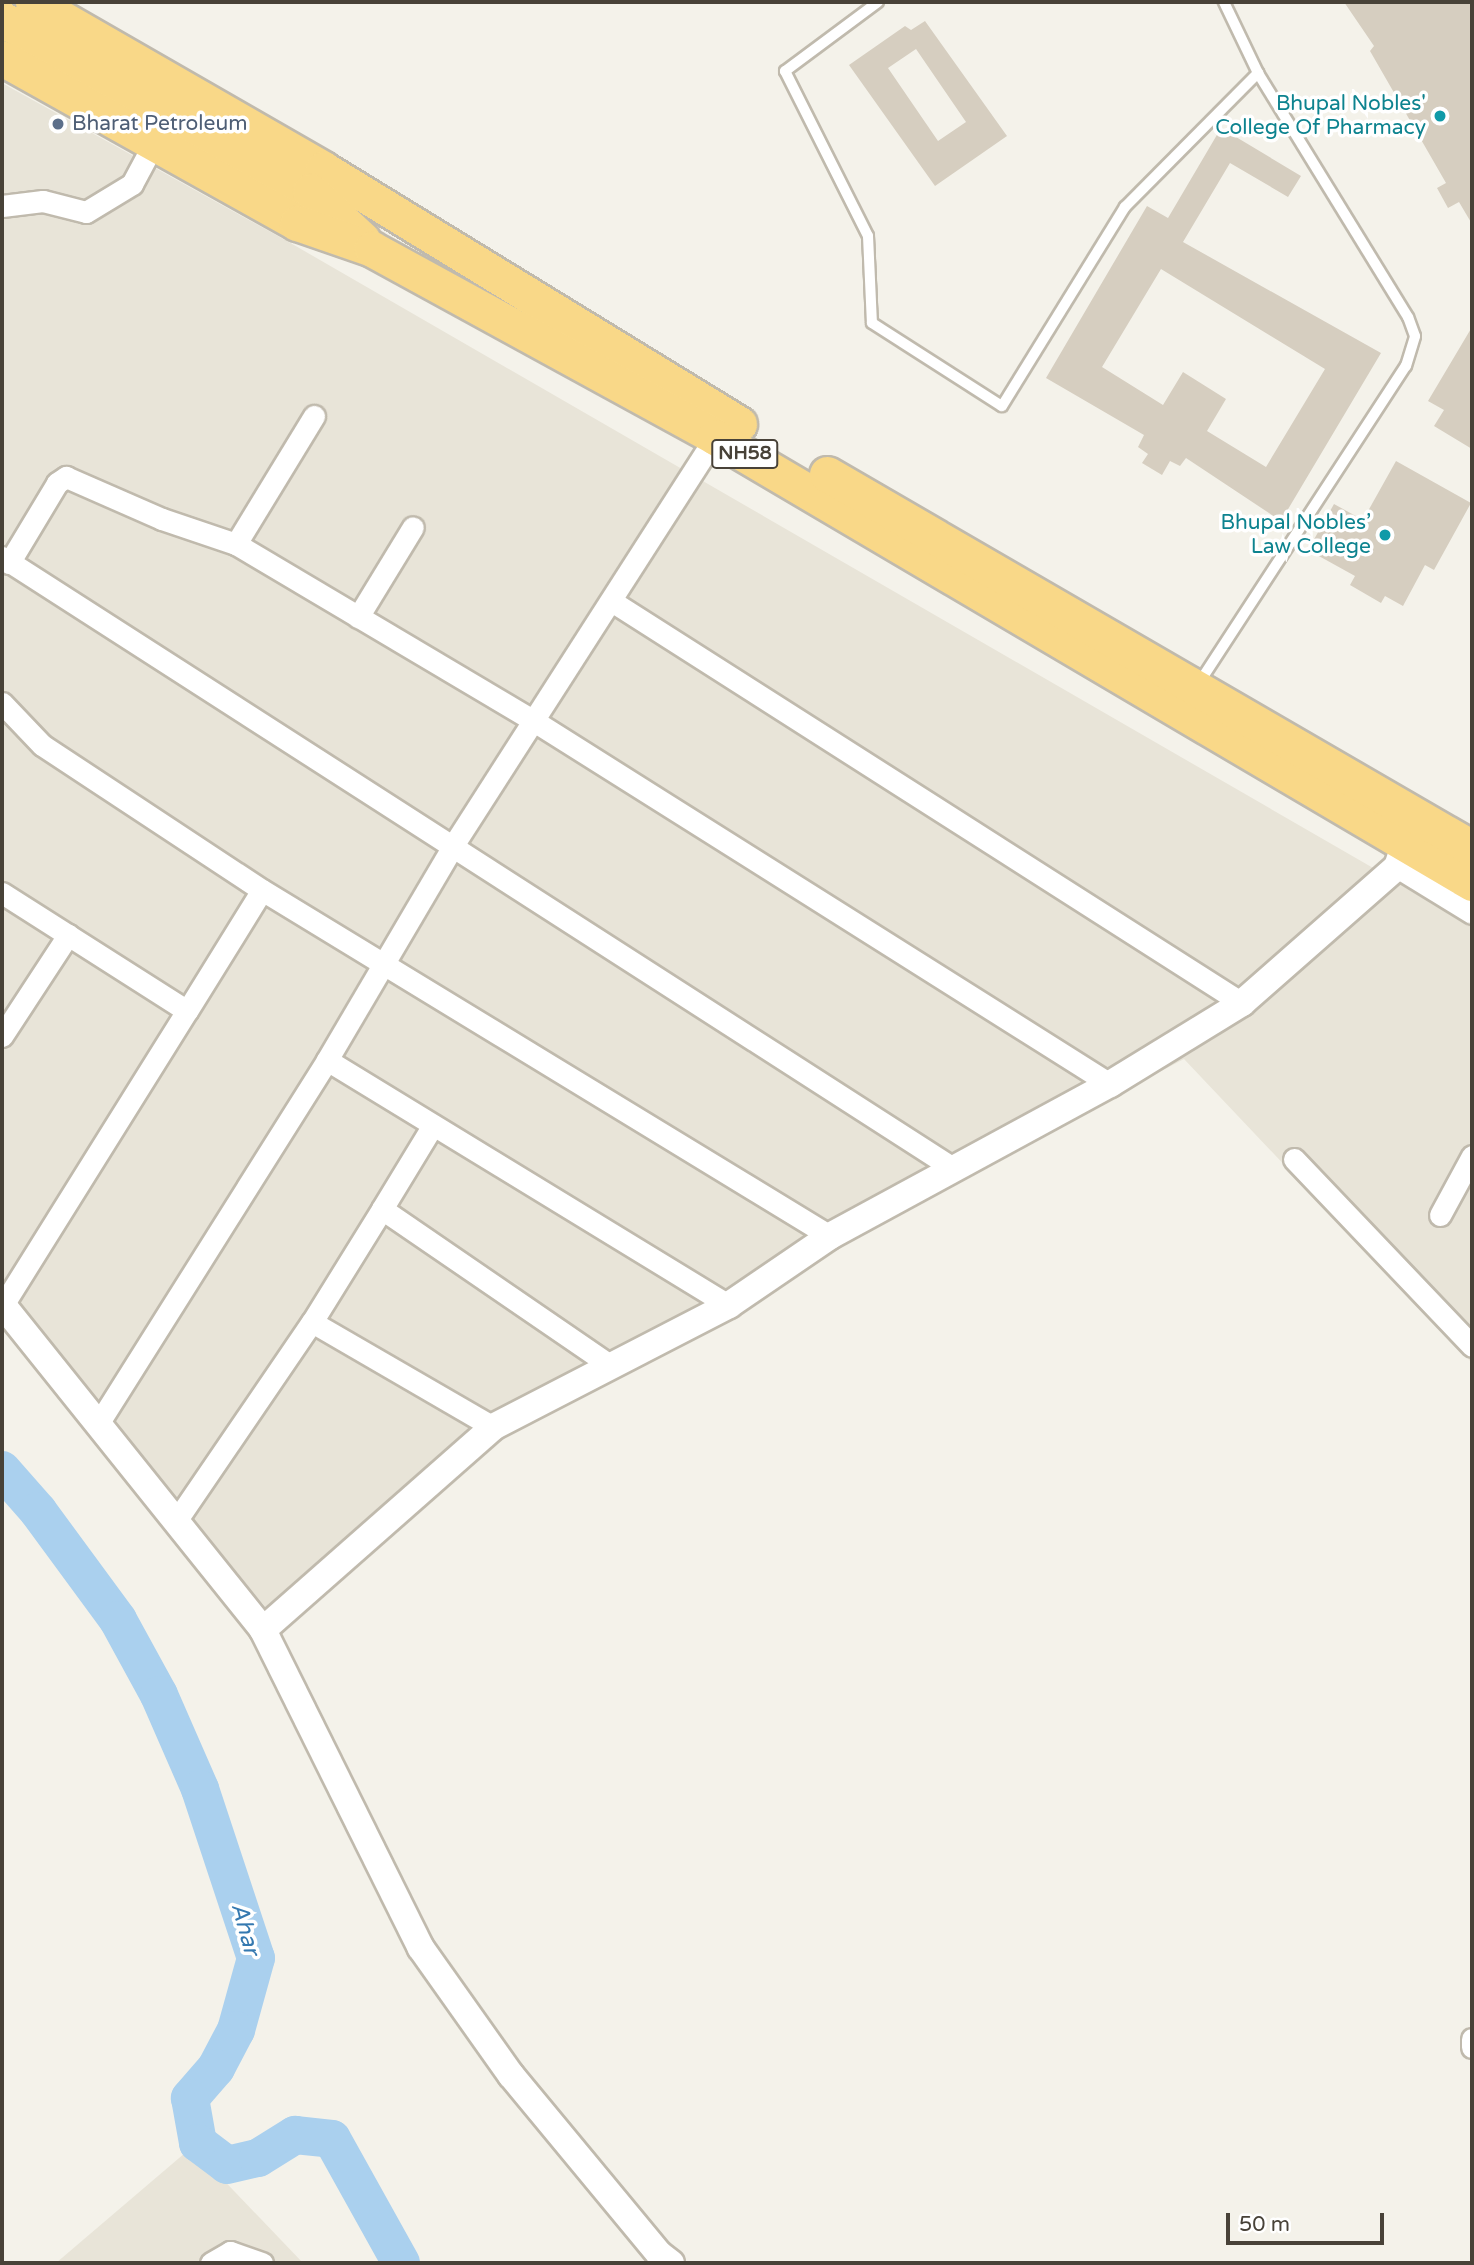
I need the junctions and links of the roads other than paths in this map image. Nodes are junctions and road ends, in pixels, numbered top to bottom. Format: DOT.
graph roads {
  1 [pos="33,2"];
  2 [pos="878,2"];
  3 [pos="1224,2"];
  4 [pos="2,19"];
  5 [pos="2,58"];
  6 [pos="1258,73"];
  7 [pos="154,143"];
  8 [pos="310,191"];
  9 [pos="2,206"];
  10 [pos="387,211"];
  11 [pos="372,249"];
  12 [pos="314,416"];
  13 [pos="721,427"];
  14 [pos="413,527"];
  15 [pos="236,544"];
  16 [pos="6,560"];
  17 [pos="613,601"];
  18 [pos="358,617"];
  19 [pos="1190,698"];
  20 [pos="2,703"];
  21 [pos="534,721"];
  22 [pos="454,844"];
  23 [pos="1472,848"];
  24 [pos="1401,855"];
  25 [pos="1472,883"];
  26 [pos="262,890"];
  27 [pos="2,893"];
  28 [pos="1472,912"];
  29 [pos="68,934"];
  30 [pos="383,963"];
  31 [pos="1242,1003"];
  32 [pos="187,1011"];
  33 [pos="2,1036"];
  34 [pos="327,1060"];
  35 [pos="1110,1084"];
  36 [pos="433,1125"];
  37 [pos="1472,1156"];
  38 [pos="1294,1159"];
  39 [pos="953,1168"];
  40 [pos="382,1209"];
  41 [pos="1440,1215"];
  42 [pos="830,1237"];
  43 [pos="2,1305"];
  44 [pos="729,1305"];
  45 [pos="312,1322"];
  46 [pos="1472,1344"];
  47 [pos="611,1367"];
  48 [pos="98,1424"];
  49 [pos="493,1427"];
  50 [pos="176,1521"];
  51 [pos="263,1630"];
  52 [pos="1472,2039"];
  53 [pos="1472,2047"];
  54 [pos="211,2263"];
  55 [pos="262,2263"];
  56 [pos="671,2263"];
  1 -- 10 [label="highway, NH58"];
  2 -- 6 [label="lane"];
  3 -- 6 [label="lane"];
  4 -- 8 [label="highway"];
  5 -- 7 [label="highway, NH58"];
  6 -- 19 [label="lane"];
  7 -- 9 [label="street"];
  7 -- 11 [label="highway, NH58"];
  8 -- 10 [label="highway"];
  8 -- 11 [label="highway"];
  10 -- 13 [label="highway, NH58"];
  11 -- 13 [label="highway, NH58"];
  12 -- 15 [label="street"];
  13 -- 17 [label="street"];
  13 -- 19 [label="highway, NH58"];
  14 -- 18 [label="street"];
  15 -- 16 [label="street"];
  15 -- 18 [label="street"];
  16 -- 22 [label="street"];
  17 -- 21 [label="street"];
  17 -- 31 [label="street"];
  18 -- 21 [label="street"];
  19 -- 23 [label="highway, NH58"];
  19 -- 24 [label="highway, NH58"];
  20 -- 26 [label="street"];
  21 -- 22 [label="street"];
  21 -- 35 [label="street"];
  22 -- 30 [label="street"];
  22 -- 39 [label="street"];
  24 -- 25 [label="highway, NH58"];
  24 -- 28 [label="street"];
  24 -- 31 [label="street"];
  26 -- 30 [label="street"];
  26 -- 32 [label="street"];
  27 -- 29 [label="street"];
  29 -- 32 [label="street"];
  29 -- 33 [label="street"];
  30 -- 34 [label="street"];
  30 -- 42 [label="street"];
  31 -- 35 [label="street"];
  32 -- 43 [label="street"];
  34 -- 36 [label="street"];
  34 -- 48 [label="street"];
  35 -- 39 [label="street"];
  36 -- 40 [label="street"];
  36 -- 44 [label="street"];
  37 -- 41 [label="street"];
  38 -- 46 [label="street"];
  39 -- 42 [label="street"];
  40 -- 45 [label="street"];
  40 -- 47 [label="street"];
  42 -- 44 [label="street"];
  43 -- 48 [label="street"];
  44 -- 47 [label="street"];
  45 -- 49 [label="street"];
  45 -- 50 [label="street"];
  47 -- 49 [label="street"];
  48 -- 50 [label="street"];
  49 -- 51 [label="street"];
  50 -- 51 [label="street"];
  51 -- 56 [label="street"];
  52 -- 53 [label="street"];
  54 -- 55 [label="street"];
}
